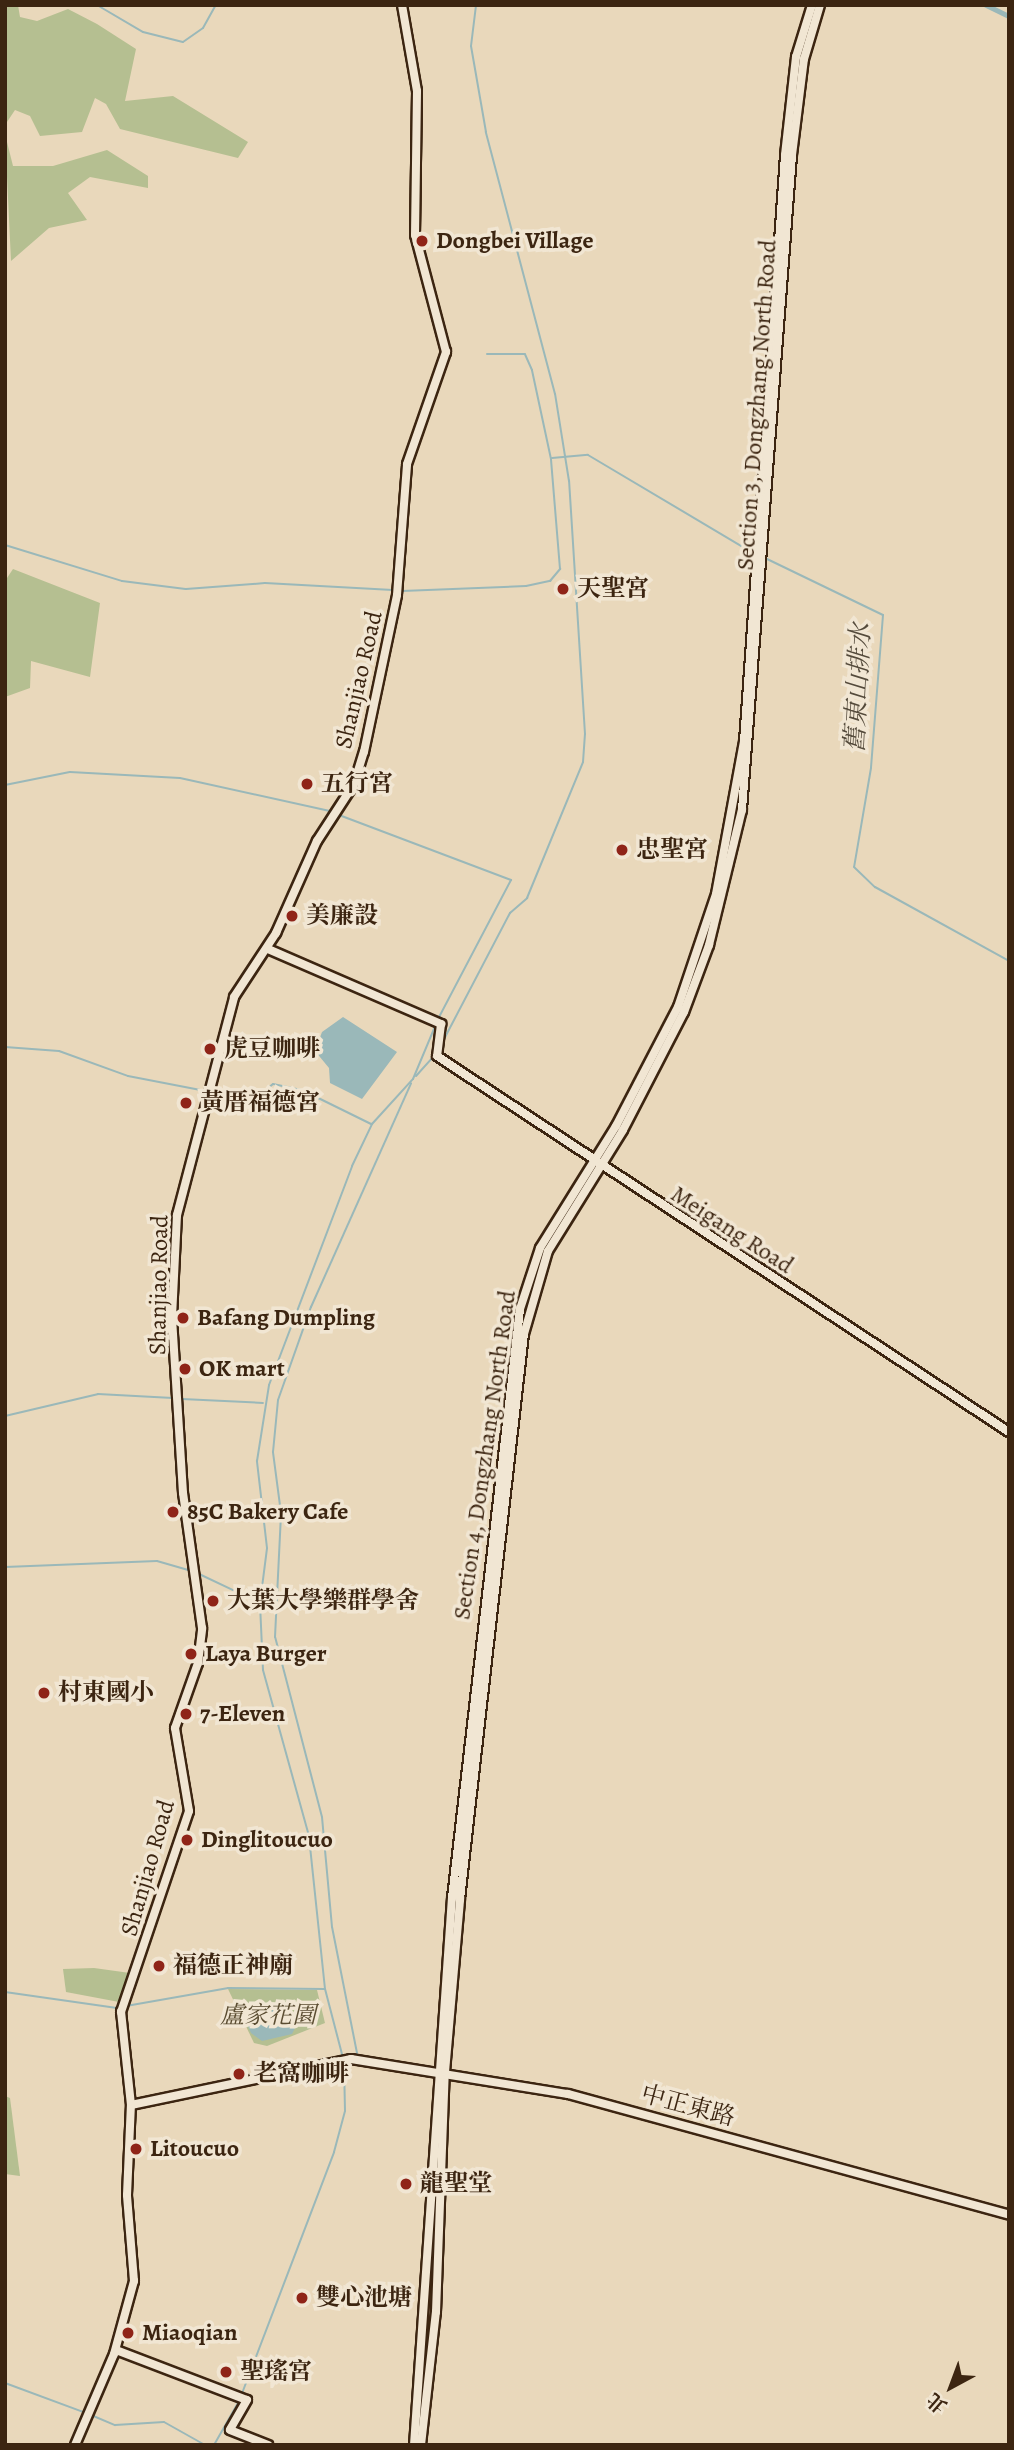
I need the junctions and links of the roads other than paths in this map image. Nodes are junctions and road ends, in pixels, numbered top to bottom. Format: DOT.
graph roads {
  1 [pos="402,5"];
  2 [pos="812,5"];
  3 [pos="820,5"];
  4 [pos="738,808"];
  5 [pos="268,949"];
  6 [pos="598,1164"];
  7 [pos="1009,1432"];
  8 [pos="441,2072"];
  9 [pos="131,2105"];
  10 [pos="1009,2215"];
  11 [pos="116,2350"];
  12 [pos="75,2445"];
  13 [pos="268,2445"];
  14 [pos="414,2445"];
  15 [pos="421,2445"];
  1 -- 5 [label="street, Shanjiao Road"];
  2 -- 4 [label="street, Section 3, Dongzhang North Road"];
  3 -- 4 [label="street, Section 3, Dongzhang North Road"];
  4 -- 6 [label="street, Section 4, Dongzhang North Road"];
  5 -- 6 [label="street, Meigang Road"];
  5 -- 9 [label="street, Shanjiao Road"];
  6 -- 7 [label="street, Meigang Road"];
  6 -- 8 [label="street, Section 4, Dongzhang North Road"];
  8 -- 9 [label="street, 中正東路"];
  8 -- 10 [label="street, 中正東路"];
  8 -- 14 [label="street"];
  8 -- 15 [label="street"];
  9 -- 11 [label="street, Shanjiao Road"];
  11 -- 12 [label="street, Shanjiao Road"];
  11 -- 13 [label="street"];
}
